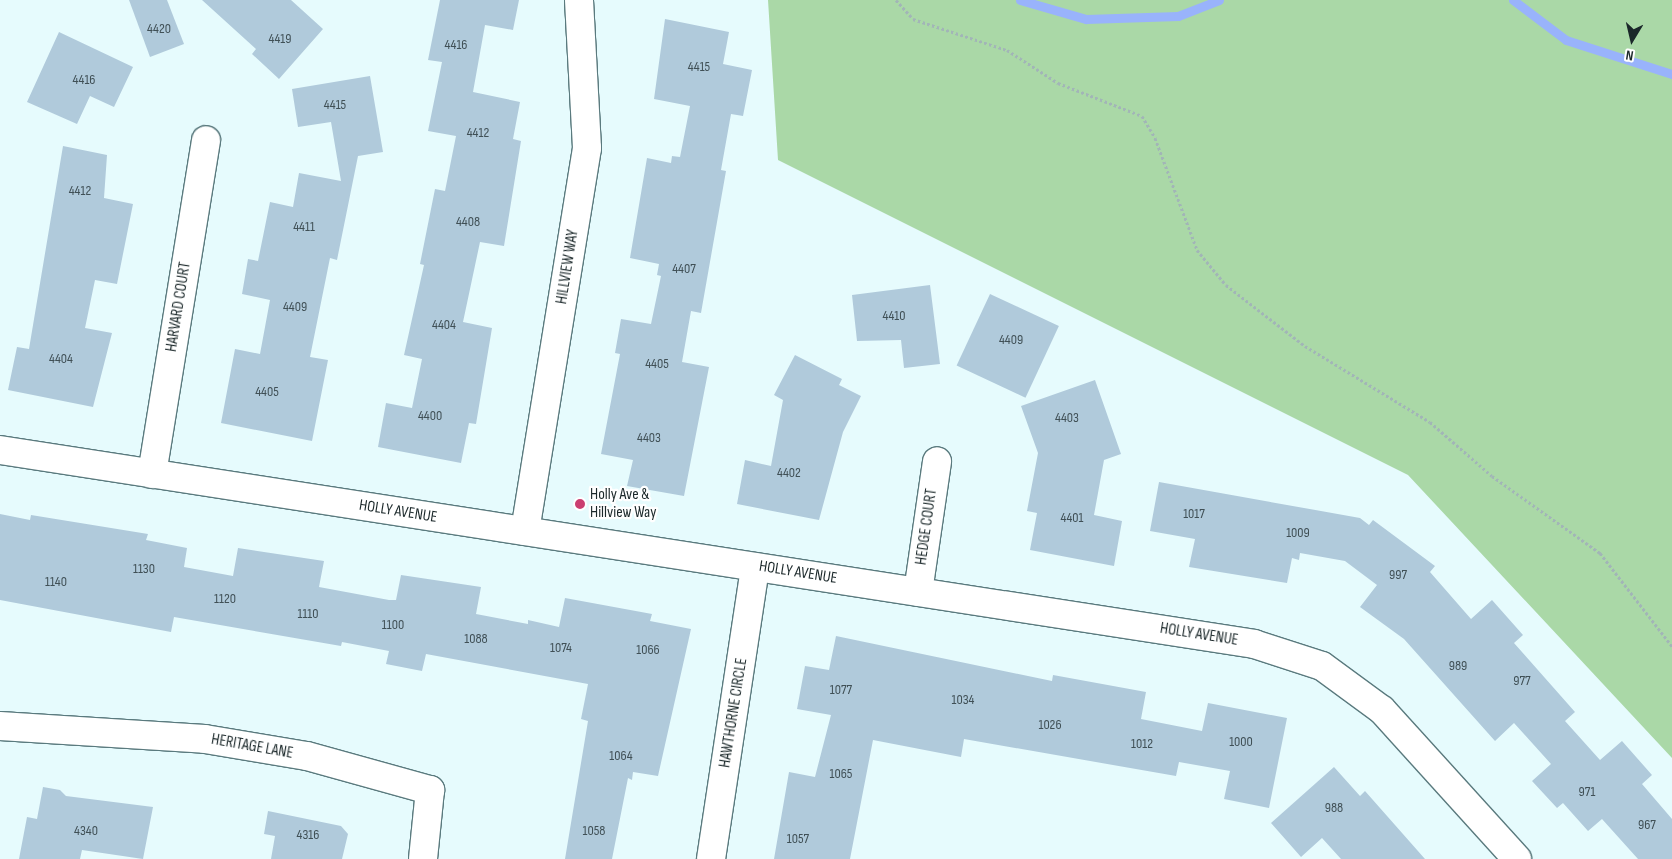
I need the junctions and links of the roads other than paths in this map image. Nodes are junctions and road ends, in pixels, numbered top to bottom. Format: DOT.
graph roads {
  1 [pos="579,0"];
  2 [pos="206,140"];
  3 [pos="0,450"];
  4 [pos="937,461"];
  5 [pos="152,474"];
  6 [pos="525,531"];
  7 [pos="755,567"];
  8 [pos="918,592"];
  9 [pos="0,726"];
  10 [pos="423,859"];
  11 [pos="711,859"];
  12 [pos="1517,859"];
  1 -- 6 [label="street, HILLVIEW WAY"];
  2 -- 5 [label="street, HARVARD COURT"];
  3 -- 5 [label="street, HOLLY AVENUE"];
  4 -- 8 [label="street, HEDGE COURT"];
  5 -- 6 [label="street, HOLLY AVENUE"];
  6 -- 7 [label="street, HOLLY AVENUE"];
  7 -- 8 [label="street, HOLLY AVENUE"];
  7 -- 11 [label="street, HAWTHORNE CIRCLE"];
  8 -- 12 [label="street, HOLLY AVENUE"];
  9 -- 10 [label="street, HERITAGE LANE"];
}
